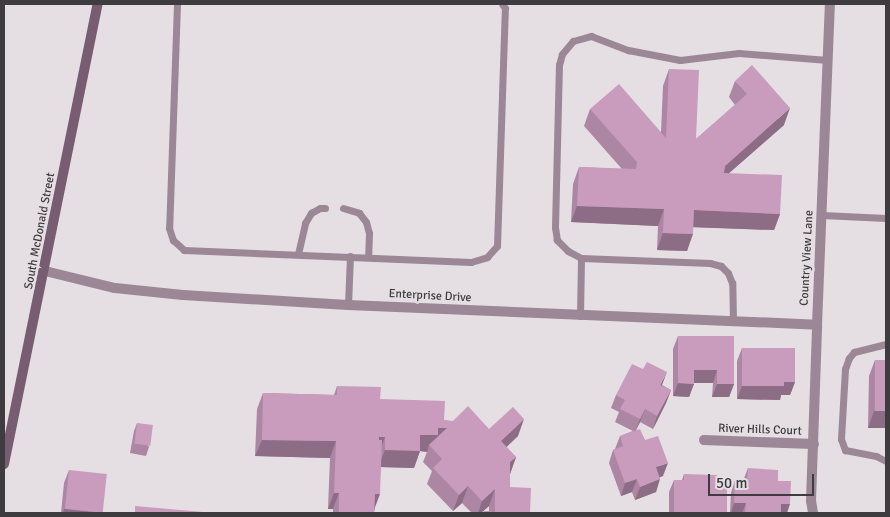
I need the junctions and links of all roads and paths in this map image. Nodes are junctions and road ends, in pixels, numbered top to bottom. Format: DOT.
graph roads {
  1 [pos="98,4"];
  2 [pos="177,4"];
  3 [pos="502,4"];
  4 [pos="830,4"];
  5 [pos="828,60"];
  6 [pos="326,208"];
  7 [pos="343,208"];
  8 [pos="822,215"];
  9 [pos="886,218"];
  10 [pos="298,254"];
  11 [pos="350,256"];
  12 [pos="368,257"];
  13 [pos="581,258"];
  14 [pos="45,272"];
  15 [pos="348,305"];
  16 [pos="580,316"];
  17 [pos="732,322"];
  18 [pos="816,325"];
  19 [pos="886,344"];
  20 [pos="704,440"];
  21 [pos="814,444"];
  22 [pos="886,461"];
  23 [pos="4,464"];
  24 [pos="813,513"];
  1 -- 14 [label="main road, South McDonald Street"];
  2 -- 10 [label="lane"];
  3 -- 12 [label="lane"];
  4 -- 5 [label="street, Country View Lane"];
  5 -- 8 [label="street, Country View Lane"];
  5 -- 13 [label="lane"];
  6 -- 10 [label="lane"];
  7 -- 12 [label="lane"];
  8 -- 9 [label="lane"];
  8 -- 18 [label="street, Country View Lane"];
  10 -- 11 [label="lane"];
  11 -- 12 [label="lane"];
  11 -- 15 [label="lane"];
  13 -- 16 [label="lane"];
  13 -- 17 [label="lane"];
  14 -- 15 [label="street, Enterprise Drive"];
  14 -- 23 [label="main road, South McDonald Street"];
  15 -- 16 [label="street, Enterprise Drive"];
  16 -- 17 [label="street, Enterprise Drive"];
  17 -- 18 [label="street, Enterprise Drive"];
  18 -- 21 [label="street, Country View Lane"];
  19 -- 22 [label="lane"];
  20 -- 21 [label="street, River Hills Court"];
  21 -- 24 [label="street, Country View Lane"];
}
